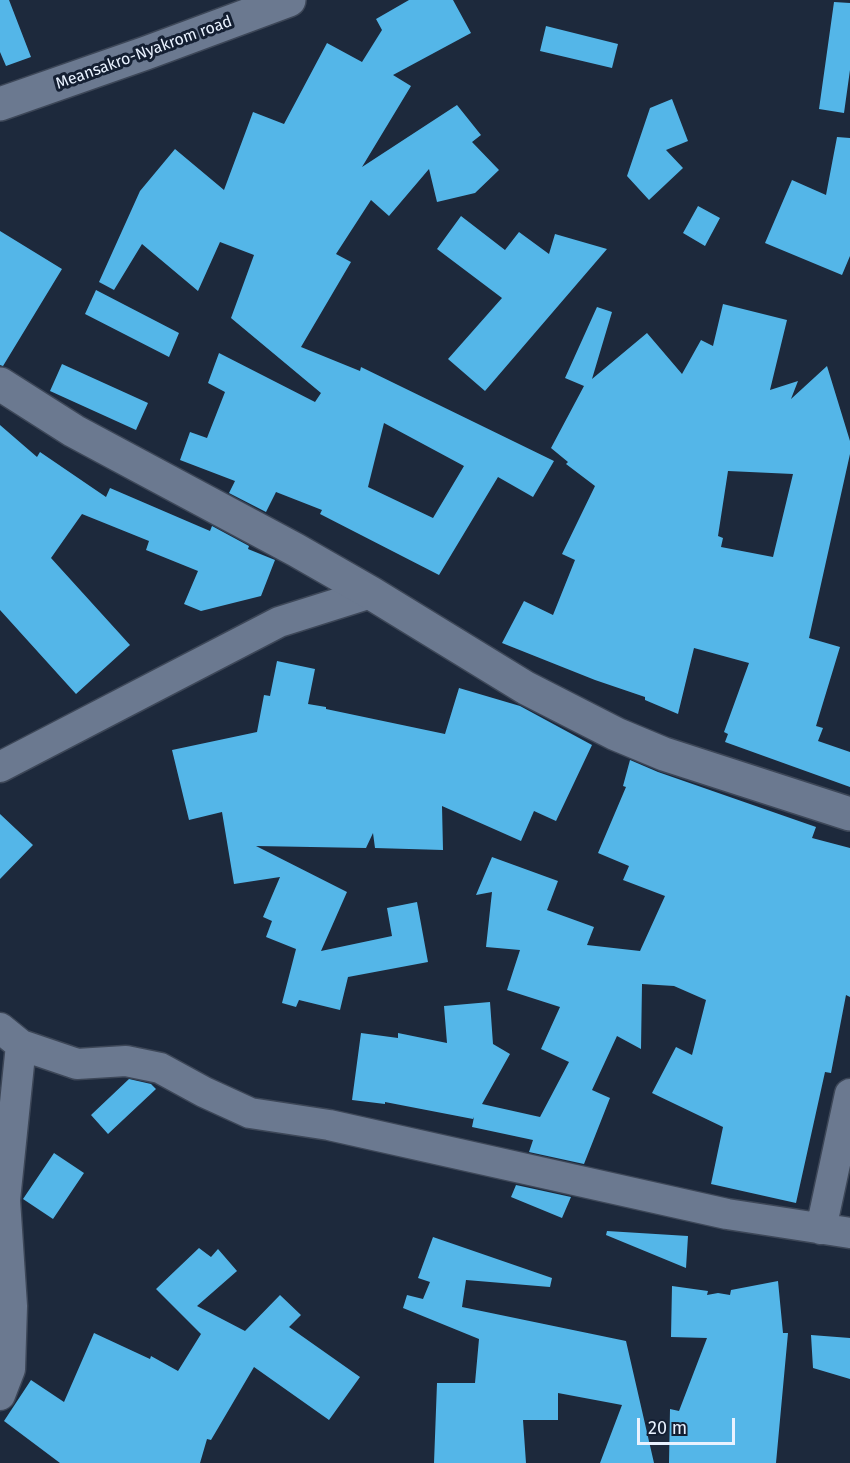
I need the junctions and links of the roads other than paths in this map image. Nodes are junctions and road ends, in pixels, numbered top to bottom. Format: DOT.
graph roads {
  1 [pos="288,0"];
  2 [pos="0,104"];
  3 [pos="0,384"];
  4 [pos="371,593"];
  5 [pos="0,767"];
  6 [pos="850,814"];
  7 [pos="10,1036"];
  8 [pos="850,1094"];
  9 [pos="836,1231"];
  10 [pos="0,1395"];
  1 -- 2 [label="street, Meansakro-Nyakrom road"];
  3 -- 4 [label="street"];
  4 -- 5 [label="street"];
  4 -- 6 [label="street"];
  7 -- 9 [label="street"];
  7 -- 10 [label="street"];
  8 -- 9 [label="street"];
}
